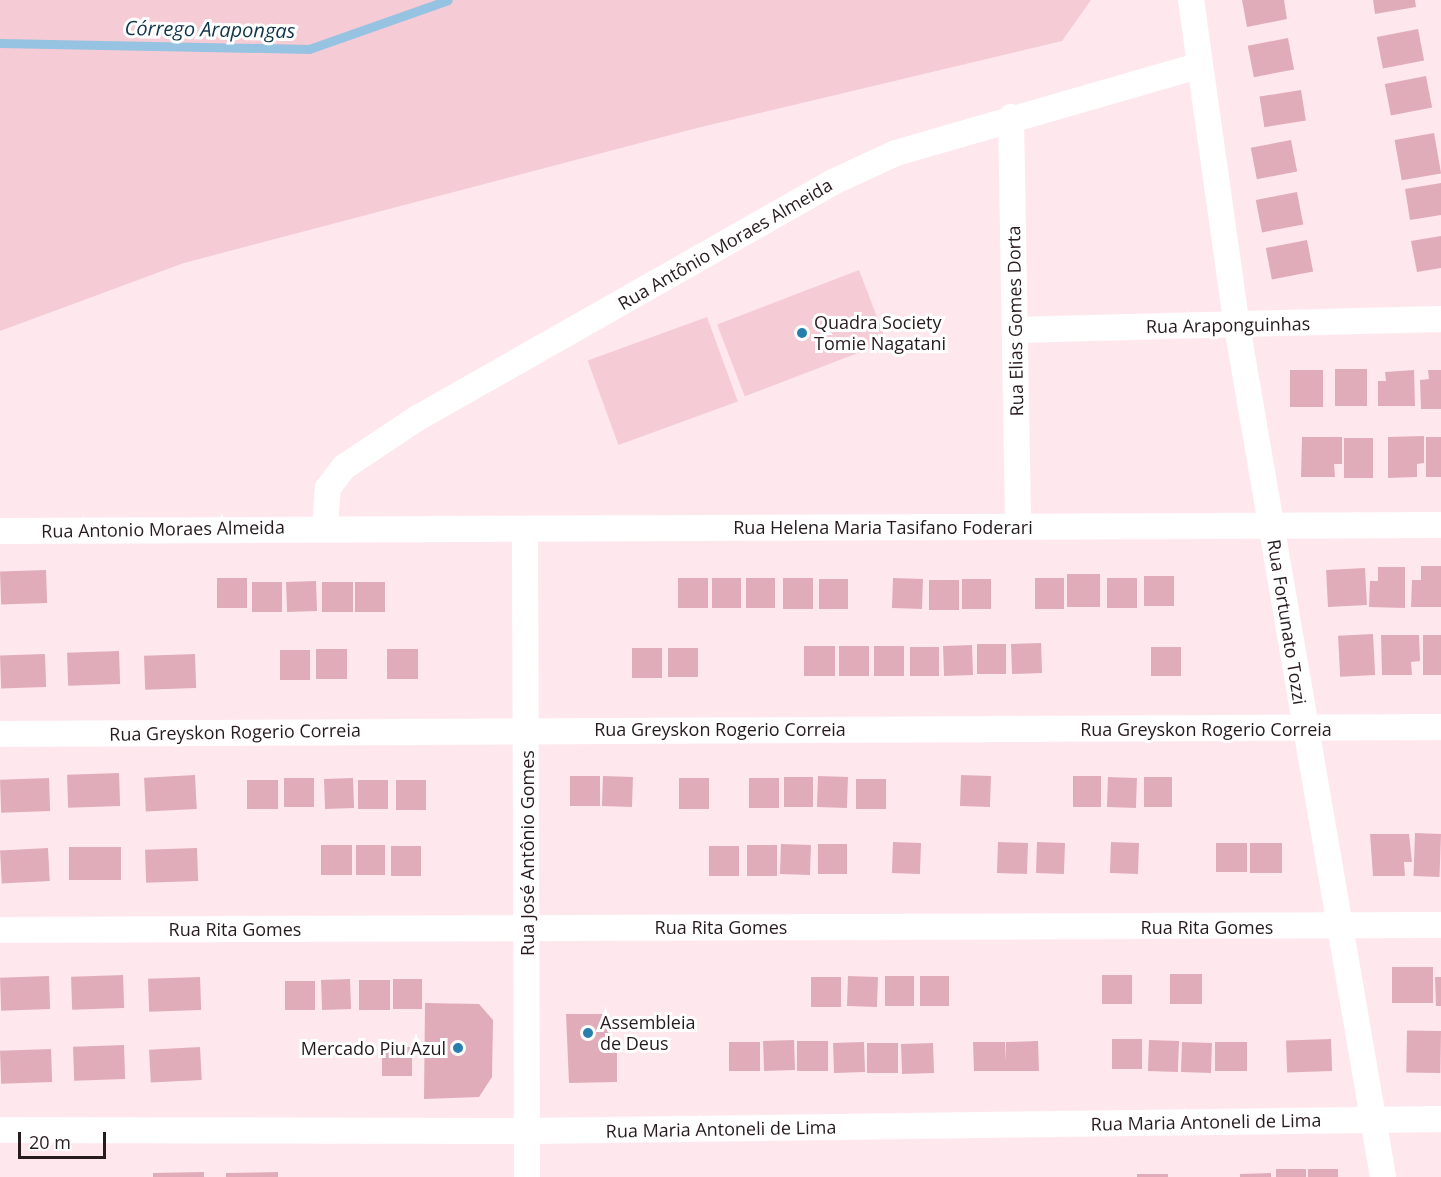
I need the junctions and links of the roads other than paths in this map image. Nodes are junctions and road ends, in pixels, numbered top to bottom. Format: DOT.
graph roads {
  1 [pos="1191,0"];
  2 [pos="1198,66"];
  3 [pos="1011,117"];
  4 [pos="1441,319"];
  5 [pos="1237,326"];
  6 [pos="1016,330"];
  7 [pos="1018,525"];
  8 [pos="1441,525"];
  9 [pos="325,527"];
  10 [pos="1271,527"];
  11 [pos="525,530"];
  12 [pos="0,531"];
  13 [pos="1441,727"];
  14 [pos="527,728"];
  15 [pos="1305,729"];
  16 [pos="0,734"];
  17 [pos="1441,925"];
  18 [pos="527,927"];
  19 [pos="1337,927"];
  20 [pos="0,930"];
  21 [pos="1372,1119"];
  22 [pos="1441,1119"];
  23 [pos="0,1130"];
  24 [pos="526,1131"];
  25 [pos="526,1177"];
  26 [pos="1383,1177"];
  1 -- 2 [label="street"];
  2 -- 3 [label="street, Rua Antônio Moraes Almeida"];
  2 -- 5 [label="street, Rua Fortunato Tozzi"];
  3 -- 6 [label="street, Rua Elias Gomes Dorta"];
  3 -- 9 [label="street, Rua Antônio Moraes Almeida"];
  4 -- 5 [label="street, Rua Araponguinhas"];
  5 -- 6 [label="street, Rua Araponguinhas"];
  5 -- 10 [label="street, Rua Fortunato Tozzi"];
  6 -- 7 [label="street, Rua Elias Gomes Dorta"];
  7 -- 10 [label="street, Rua Helena Maria Tasifano Foderari"];
  7 -- 11 [label="street, Rua Helena Maria Tasifano Foderari"];
  8 -- 10 [label="street, Rua Helena Maria Tasifano Foderari"];
  9 -- 11 [label="street, Rua Helena Maria Tasifano Foderari"];
  9 -- 12 [label="street, Rua Antonio Moraes Almeida"];
  10 -- 15 [label="street, Rua Fortunato Tozzi"];
  11 -- 14 [label="street, Rua José Antônio Gomes"];
  13 -- 15 [label="street, Rua Greyskon Rogerio Correia"];
  14 -- 15 [label="street, Rua Greyskon Rogerio Correia"];
  14 -- 16 [label="street, Rua Greyskon Rogerio Correia"];
  14 -- 18 [label="street, Rua José Antônio Gomes"];
  15 -- 19 [label="street, Rua Fortunato Tozzi"];
  17 -- 19 [label="street, Rua Rita Gomes"];
  18 -- 19 [label="street, Rua Rita Gomes"];
  18 -- 20 [label="street, Rua Rita Gomes"];
  18 -- 24 [label="street, Rua José Antônio Gomes"];
  19 -- 21 [label="street, Rua Fortunato Tozzi"];
  21 -- 22 [label="street, Rua Maria Antoneli de Lima"];
  21 -- 24 [label="street, Rua Maria Antoneli de Lima"];
  21 -- 26 [label="street, Rua Fortunato Tozzi"];
  23 -- 24 [label="street, Rua Maria Antoneli de Lima"];
  24 -- 25 [label="street, Rua José Antônio Gomes"];
}
